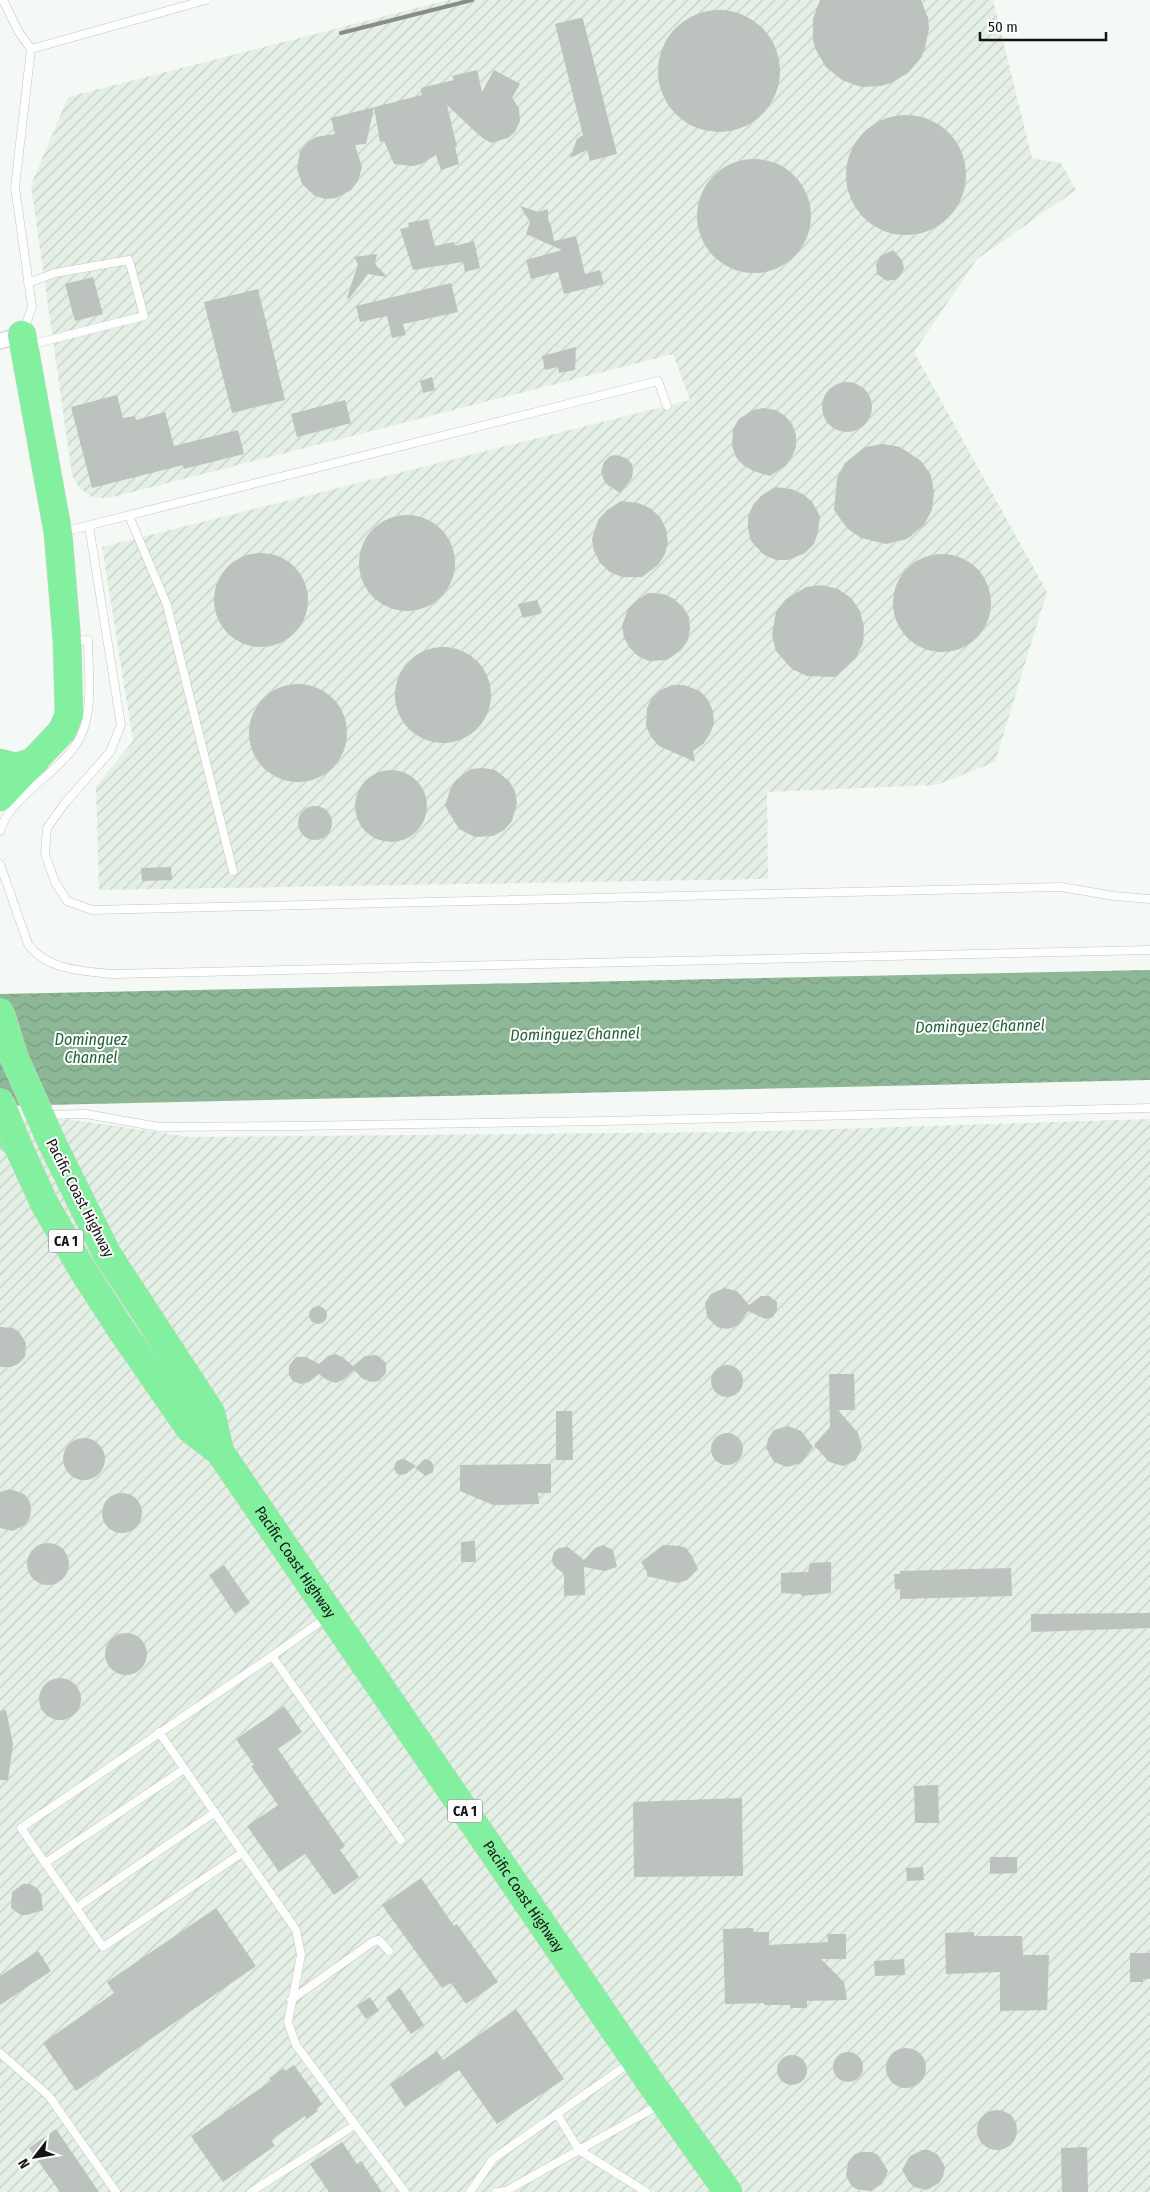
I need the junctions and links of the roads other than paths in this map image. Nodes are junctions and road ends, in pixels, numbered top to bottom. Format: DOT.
graph roads {
  1 [pos="3,0"];
  2 [pos="206,0"];
  3 [pos="31,49"];
  4 [pos="28,283"];
  5 [pos="15,340"];
  6 [pos="667,406"];
  7 [pos="129,516"];
  8 [pos="90,526"];
  9 [pos="58,533"];
  10 [pos="67,641"];
  11 [pos="35,761"];
  12 [pos="0,763"];
  13 [pos="0,797"];
  14 [pos="0,831"];
  15 [pos="0,864"];
  16 [pos="233,871"];
  17 [pos="1150,899"];
  18 [pos="1150,950"];
  19 [pos="0,1012"];
  20 [pos="1150,1108"];
  21 [pos="6,1114"];
  22 [pos="29,1115"];
  23 [pos="0,1116"];
  24 [pos="220,1452"];
  25 [pos="330,1614"];
  26 [pos="272,1656"];
  27 [pos="159,1732"];
  28 [pos="184,1769"];
  29 [pos="214,1813"];
  30 [pos="401,1840"];
  31 [pos="242,1853"];
  32 [pos="45,1863"];
  33 [pos="76,1908"];
  34 [pos="389,1951"];
  35 [pos="291,2000"];
  36 [pos="0,2053"];
  37 [pos="634,2059"];
  38 [pos="664,2102"];
  39 [pos="556,2114"];
  40 [pos="356,2125"];
  41 [pos="579,2150"];
  42 [pos="116,2192"];
  43 [pos="251,2192"];
  44 [pos="405,2192"];
  45 [pos="470,2192"];
  46 [pos="496,2192"];
  47 [pos="646,2192"];
  48 [pos="728,2192"];
  1 -- 3 [label="lane"];
  2 -- 3 [label="lane"];
  3 -- 4 [label="lane"];
  4 -- 5 [label="lane"];
  4 -- 5 [label="lane"];
  5 -- 9 [label="highway"];
  6 -- 7 [label="lane"];
  7 -- 8 [label="lane"];
  7 -- 16 [label="lane"];
  8 -- 9 [label="lane"];
  8 -- 17 [label="lane"];
  9 -- 10 [label="highway"];
  10 -- 11 [label="highway"];
  10 -- 14 [label="lane"];
  11 -- 12 [label="highway"];
  11 -- 13 [label="highway"];
  15 -- 18 [label="lane"];
  19 -- 24 [label="highway, Pacific Coast Highway / CA 1, bridge"];
  20 -- 22 [label="lane"];
  21 -- 23 [label="lane"];
  21 -- 24 [label="highway, Pacific Coast Highway / CA 1, bridge"];
  24 -- 25 [label="highway, Pacific Coast Highway / CA 1"];
  25 -- 26 [label="lane"];
  25 -- 37 [label="highway, Pacific Coast Highway / CA 1"];
  26 -- 27 [label="lane"];
  26 -- 30 [label="lane"];
  27 -- 28 [label="lane"];
  27 -- 32 [label="lane"];
  28 -- 29 [label="lane"];
  28 -- 32 [label="lane"];
  29 -- 31 [label="lane"];
  29 -- 33 [label="lane"];
  31 -- 33 [label="lane"];
  31 -- 35 [label="lane"];
  32 -- 33 [label="lane"];
  34 -- 35 [label="lane"];
  35 -- 40 [label="lane"];
  36 -- 42 [label="lane"];
  37 -- 38 [label="highway, Pacific Coast Highway / CA 1"];
  37 -- 39 [label="lane"];
  38 -- 41 [label="lane"];
  38 -- 48 [label="highway, Pacific Coast Highway / CA 1"];
  39 -- 41 [label="lane"];
  39 -- 45 [label="lane"];
  40 -- 43 [label="lane"];
  40 -- 44 [label="lane"];
  41 -- 46 [label="lane"];
  41 -- 47 [label="lane"];
}
